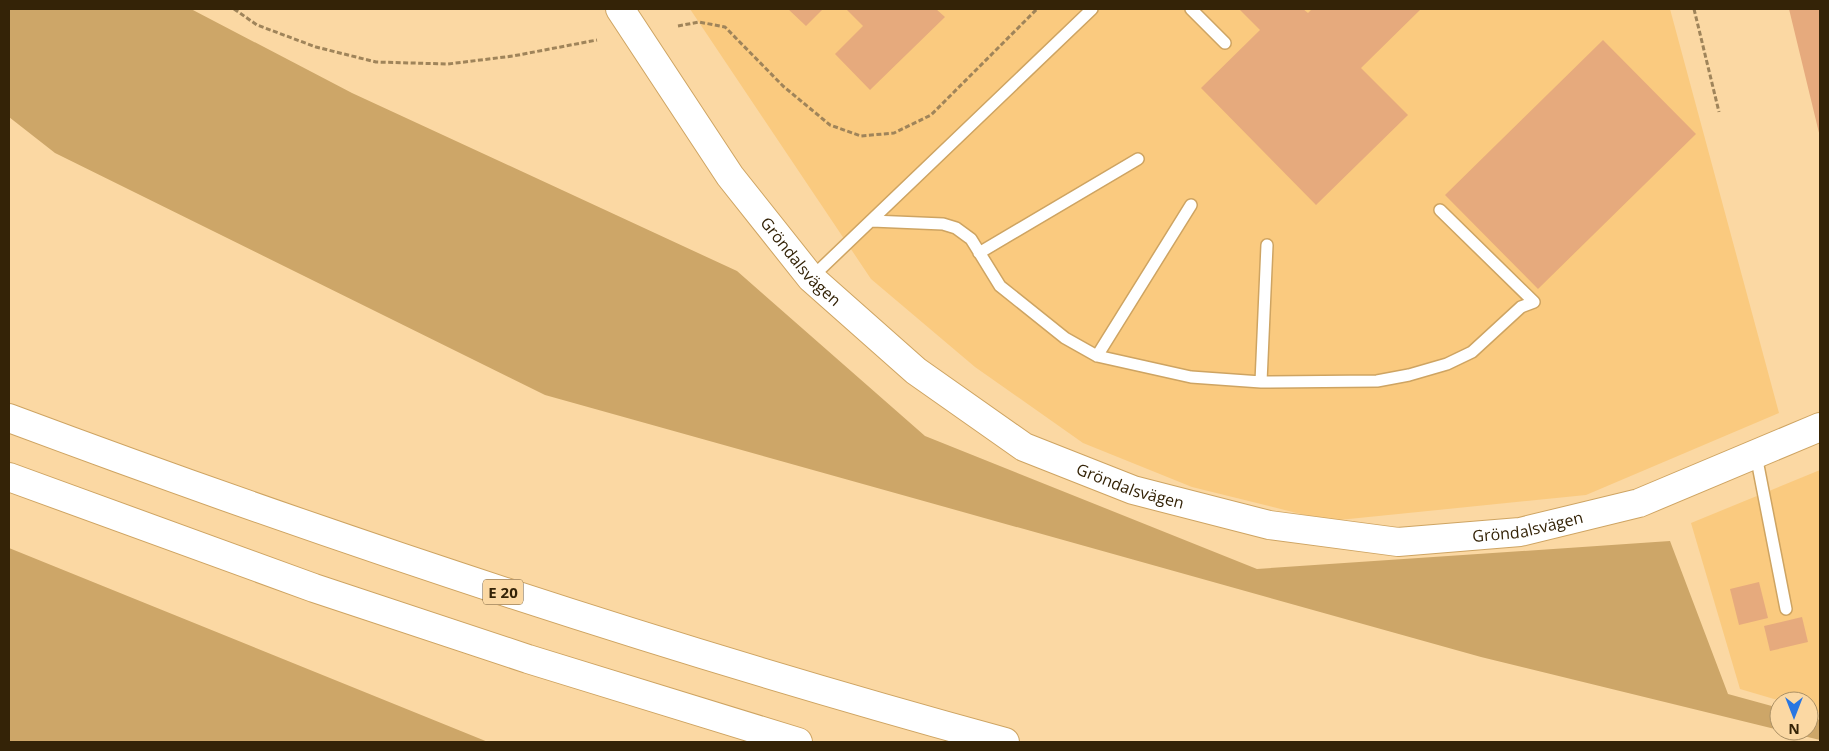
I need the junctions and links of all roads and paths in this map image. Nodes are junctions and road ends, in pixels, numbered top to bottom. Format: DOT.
graph roads {
  1 [pos="234,9"];
  2 [pos="620,9"];
  3 [pos="1037,9"];
  4 [pos="1092,9"];
  5 [pos="1190,9"];
  6 [pos="1694,9"];
  7 [pos="678,26"];
  8 [pos="596,40"];
  9 [pos="1225,43"];
  10 [pos="1719,112"];
  11 [pos="1138,159"];
  12 [pos="1191,205"];
  13 [pos="1440,210"];
  14 [pos="872,221"];
  15 [pos="1267,245"];
  16 [pos="979,253"];
  17 [pos="811,278"];
  18 [pos="1097,356"];
  19 [pos="1262,382"];
  20 [pos="9,418"];
  21 [pos="1820,427"];
  22 [pos="1756,455"];
  23 [pos="9,477"];
  24 [pos="1786,609"];
  25 [pos="798,742"];
  26 [pos="1005,742"];
  1 -- 8 [label="path"];
  2 -- 17 [label="main road, Gröndalsvägen"];
  3 -- 7 [label="path"];
  4 -- 14 [label="lane"];
  5 -- 9 [label="lane"];
  6 -- 10 [label="path"];
  11 -- 16 [label="lane"];
  12 -- 18 [label="lane"];
  13 -- 19 [label="lane"];
  14 -- 16 [label="lane"];
  14 -- 17 [label="lane"];
  15 -- 19 [label="lane"];
  16 -- 18 [label="lane"];
  17 -- 22 [label="main road, Gröndalsvägen"];
  18 -- 19 [label="lane"];
  20 -- 26 [label="main road, E 20"];
  21 -- 22 [label="main road, Gröndalsvägen"];
  22 -- 24 [label="lane"];
  23 -- 25 [label="main road"];
}
